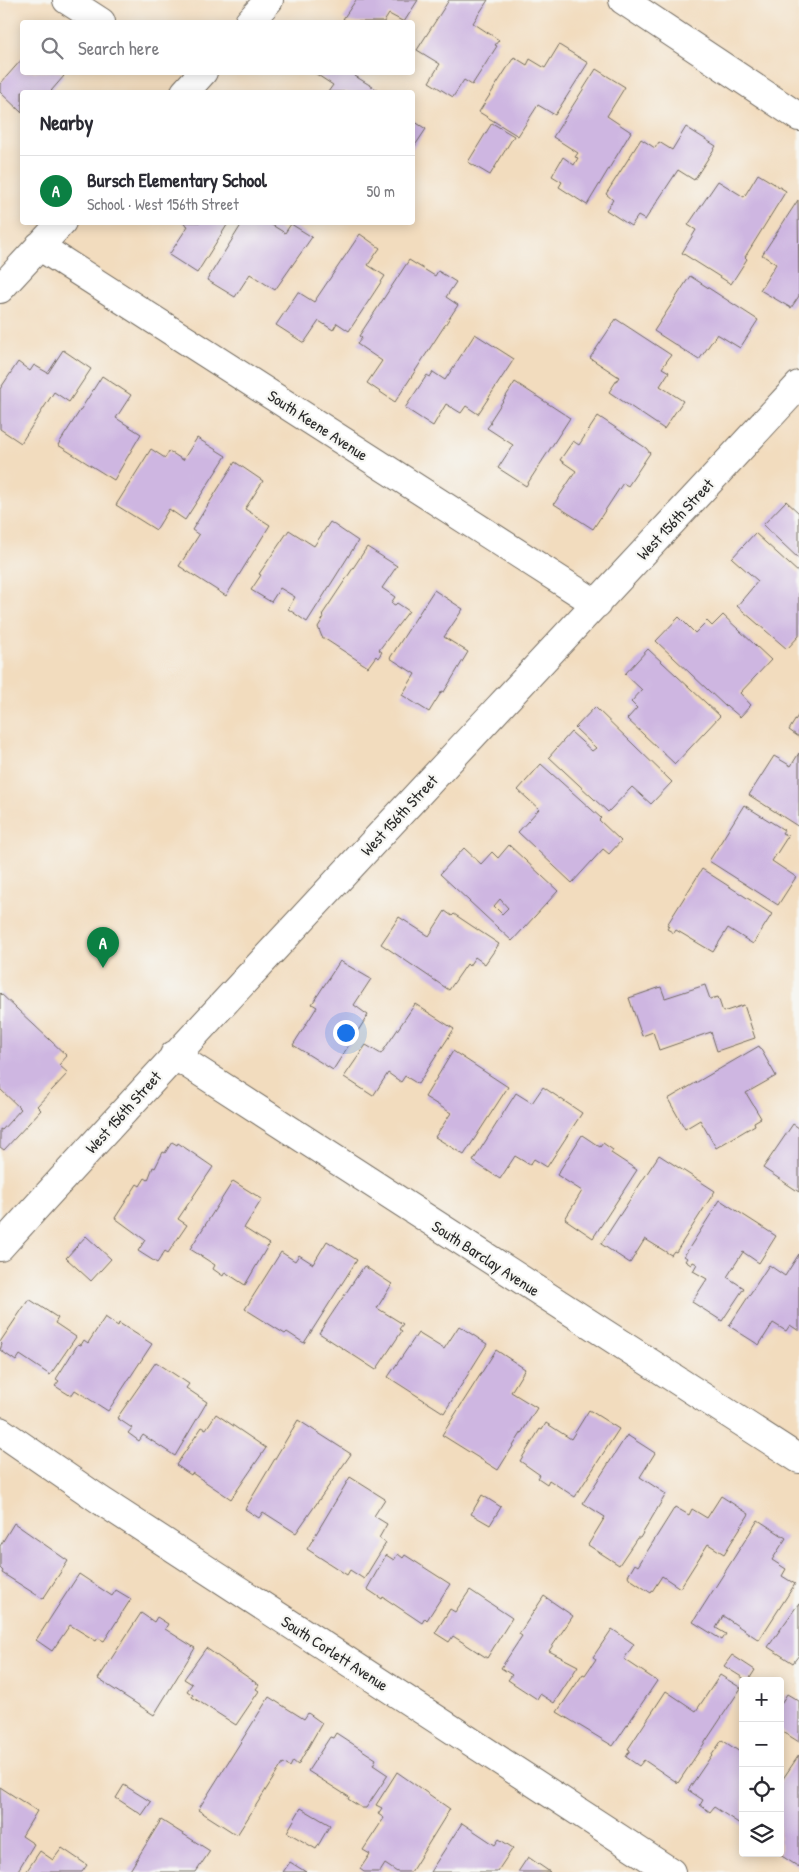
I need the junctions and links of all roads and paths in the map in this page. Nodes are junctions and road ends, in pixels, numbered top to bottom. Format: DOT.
graph roads {
  1 [pos="67,0"];
  2 [pos="270,0"];
  3 [pos="623,0"];
  4 [pos="98,20"];
  5 [pos="251,20"];
  6 [pos="799,117"];
  7 [pos="59,225"];
  8 [pos="39,246"];
  9 [pos="0,289"];
  10 [pos="799,385"];
  11 [pos="597,604"];
  12 [pos="174,1055"];
  13 [pos="0,1247"];
  14 [pos="0,1431"];
  15 [pos="799,1459"];
  16 [pos="671,1872"];
  1 -- 4 [label="street"];
  2 -- 5 [label="street"];
  3 -- 6 [label="street"];
  7 -- 8 [label="street"];
  8 -- 9 [label="street"];
  8 -- 11 [label="street, South Keene Avenue"];
  10 -- 11 [label="street, West 156th Street"];
  11 -- 12 [label="street, West 156th Street"];
  12 -- 13 [label="street, West 156th Street"];
  12 -- 15 [label="street, South Barclay Avenue"];
  14 -- 16 [label="street, South Corlett Avenue"];
}
